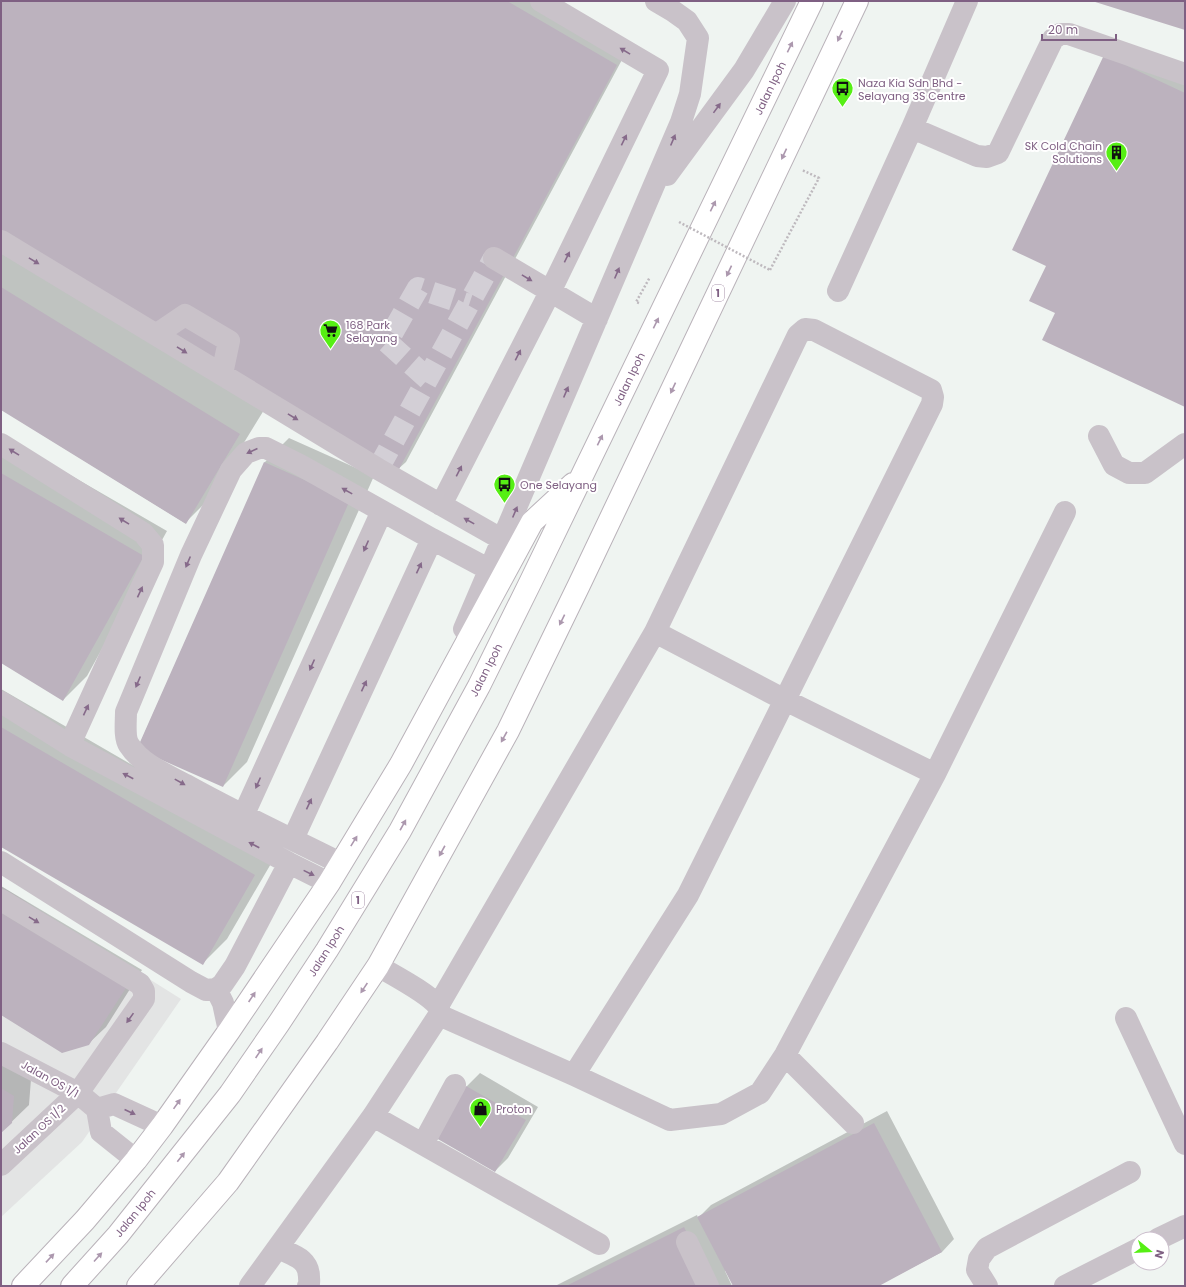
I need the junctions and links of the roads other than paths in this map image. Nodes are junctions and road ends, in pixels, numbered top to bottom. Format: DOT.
graph roads {
  1 [pos="541,1"];
  2 [pos="656,1"];
  3 [pos="785,1"];
  4 [pos="812,1"];
  5 [pos="857,1"];
  6 [pos="967,1"];
  7 [pos="1185,74"];
  8 [pos="912,128"];
  9 [pos="644,207"];
  10 [pos="1,241"];
  11 [pos="494,258"];
  12 [pos="838,290"];
  13 [pos="550,292"];
  14 [pos="597,319"];
  15 [pos="157,334"];
  16 [pos="222,374"];
  17 [pos="1100,436"];
  18 [pos="1,444"];
  19 [pos="1185,444"];
  20 [pos="583,475"];
  21 [pos="441,505"];
  22 [pos="382,511"];
  23 [pos="1065,512"];
  24 [pos="432,539"];
  25 [pos="503,540"];
  26 [pos="490,570"];
  27 [pos="655,632"];
  28 [pos="785,700"];
  29 [pos="1,702"];
  30 [pos="428,715"];
  31 [pos="71,746"];
  32 [pos="935,774"];
  33 [pos="243,816"];
  34 [pos="293,840"];
  35 [pos="1,862"];
  36 [pos="289,863"];
  37 [pos="340,863"];
  38 [pos="328,882"];
  39 [pos="1,900"];
  40 [pos="378,966"];
  41 [pos="216,989"];
  42 [pos="439,1011"];
  43 [pos="1126,1018"];
  44 [pos="229,1031"];
  45 [pos="1,1053"];
  46 [pos="785,1055"];
  47 [pos="574,1075"];
  48 [pos="454,1085"];
  49 [pos="78,1093"];
  50 [pos="97,1109"];
  51 [pos="373,1116"];
  52 [pos="853,1123"];
  53 [pos="162,1126"];
  54 [pos="423,1144"];
  55 [pos="1185,1144"];
  56 [pos="136,1160"];
  57 [pos="1,1164"];
  58 [pos="1130,1172"];
  59 [pos="1185,1226"];
  60 [pos="1170,1233"];
  61 [pos="687,1242"];
  62 [pos="599,1244"];
  63 [pos="278,1248"];
  64 [pos="1130,1253"];
  65 [pos="23,1286"];
  66 [pos="72,1286"];
  67 [pos="138,1286"];
  68 [pos="250,1286"];
  69 [pos="308,1286"];
  70 [pos="708,1286"];
  71 [pos="986,1286"];
  72 [pos="1065,1286"];
  13 -- 1 [label="street, one-way"];
  9 -- 2 [label="street, one-way"];
  9 -- 3 [label="street, one-way"];
  20 -- 4 [label="highway, Jalan Ipoh / 1, one-way"];
  5 -- 40 [label="highway, 1, one-way"];
  6 -- 8 [label="street"];
  7 -- 8 [label="street"];
  8 -- 12 [label="street"];
  14 -- 9 [label="street, one-way"];
  10 -- 15 [label="street, one-way"];
  11 -- 13 [label="street, one-way"];
  13 -- 14 [label="street"];
  21 -- 13 [label="street, one-way"];
  25 -- 14 [label="street, one-way"];
  15 -- 16 [label="street, one-way"];
  15 -- 16 [label="street"];
  16 -- 21 [label="street, one-way"];
  17 -- 19 [label="street"];
  31 -- 18 [label="street, one-way"];
  20 -- 30 [label="highway"];
  66 -- 20 [label="highway, Jalan Ipoh / 1, one-way"];
  25 -- 21 [label="street, one-way"];
  22 -- 24 [label="street"];
  22 -- 33 [label="street, one-way"];
  22 -- 33 [label="street, one-way"];
  23 -- 32 [label="street"];
  24 -- 26 [label="street"];
  34 -- 24 [label="street, one-way"];
  25 -- 26 [label="street"];
  26 -- 30 [label="street"];
  27 -- 28 [label="street"];
  27 -- 28 [label="street"];
  27 -- 42 [label="street"];
  28 -- 32 [label="street"];
  28 -- 47 [label="street"];
  29 -- 31 [label="street"];
  37 -- 30 [label="highway, one-way"];
  36 -- 31 [label="street, one-way"];
  32 -- 46 [label="street"];
  33 -- 34 [label="street"];
  34 -- 37 [label="street"];
  35 -- 41 [label="street"];
  36 -- 38 [label="street, one-way"];
  36 -- 41 [label="street"];
  37 -- 38 [label="highway"];
  44 -- 38 [label="highway, one-way"];
  39 -- 49 [label="street, Jalan OS 1/2, one-way"];
  40 -- 42 [label="street"];
  40 -- 67 [label="highway, 1, one-way"];
  41 -- 44 [label="street"];
  42 -- 47 [label="street"];
  42 -- 51 [label="street"];
  43 -- 55 [label="street"];
  53 -- 44 [label="highway, one-way"];
  45 -- 49 [label="street, Jalan OS 1/1"];
  46 -- 47 [label="street"];
  46 -- 52 [label="street"];
  48 -- 54 [label="street"];
  49 -- 50 [label="street, Jalan OS 1/1"];
  49 -- 57 [label="street, Jalan OS 1/2"];
  50 -- 53 [label="street, one-way"];
  50 -- 56 [label="street"];
  51 -- 54 [label="street"];
  51 -- 63 [label="street"];
  53 -- 56 [label="highway"];
  54 -- 62 [label="street"];
  65 -- 56 [label="highway, one-way"];
  58 -- 71 [label="street"];
  59 -- 60 [label="street"];
  61 -- 70 [label="street"];
  63 -- 68 [label="street"];
  63 -- 69 [label="street"];
  64 -- 72 [label="street"];
}
